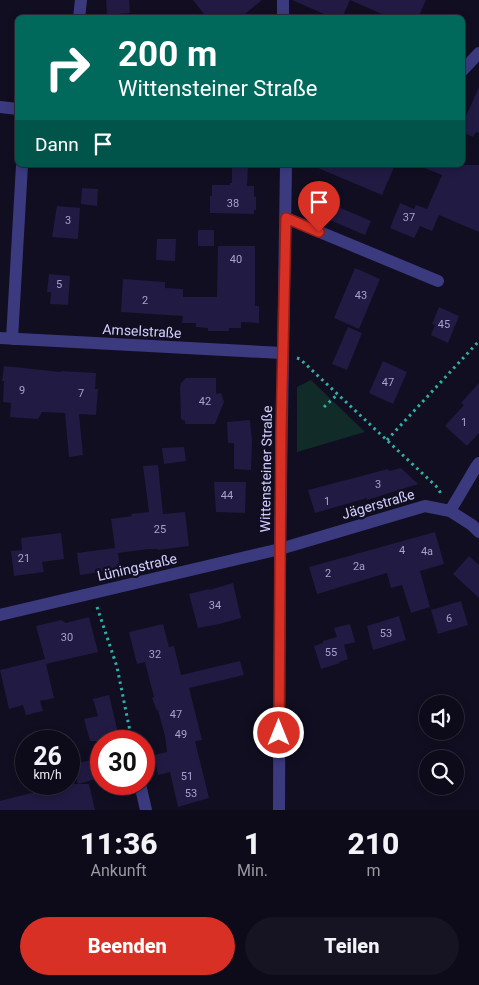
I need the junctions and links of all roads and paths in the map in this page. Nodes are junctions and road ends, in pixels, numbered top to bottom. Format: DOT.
graph roads {
  1 [pos="81,0"];
  2 [pos="283,0"];
  3 [pos="79,15"];
  4 [pos="283,15"];
  5 [pos="479,53"];
  6 [pos="465,68"];
  7 [pos="0,107"];
  8 [pos="15,109"];
  9 [pos="22,167"];
  10 [pos="286,167"];
  11 [pos="286,218"];
  12 [pos="438,281"];
  13 [pos="6,338"];
  14 [pos="479,341"];
  15 [pos="282,353"];
  16 [pos="338,394"];
  17 [pos="324,407"];
  18 [pos="387,440"];
  19 [pos="479,463"];
  20 [pos="450,511"];
  21 [pos="479,532"];
  22 [pos="280,548"];
  23 [pos="92,593"];
  24 [pos="0,615"];
  25 [pos="130,730"];
  26 [pos="143,795"];
  27 [pos="146,810"];
  28 [pos="279,810"];
  1 -- 3 [label="street"];
  2 -- 4 [label="street"];
  5 -- 6 [label="street"];
  7 -- 8 [label="street"];
  9 -- 13 [label="street"];
  10 -- 11 [label="street, Wittensteiner Straße"];
  11 -- 12 [label="street"];
  11 -- 15 [label="street, Wittensteiner Straße"];
  13 -- 15 [label="street, Amselstraße"];
  14 -- 18 [label="path"];
  15 -- 16 [label="path"];
  15 -- 22 [label="street, Wittensteiner Straße"];
  16 -- 17 [label="path"];
  16 -- 18 [label="path"];
  18 -- 20 [label="path"];
  19 -- 20 [label="street"];
  20 -- 21 [label="street, Jägerstraße"];
  20 -- 22 [label="street, Jägerstraße"];
  22 -- 23 [label="street, Lüningstraße"];
  22 -- 28 [label="street, Wittensteiner Straße"];
  23 -- 24 [label="street, Lüningstraße"];
  23 -- 25 [label="path"];
  26 -- 27 [label="street"];
}
